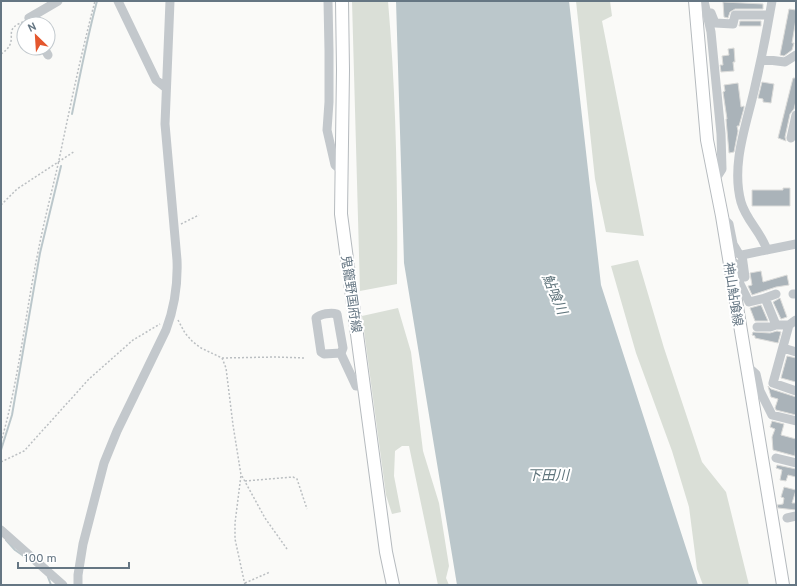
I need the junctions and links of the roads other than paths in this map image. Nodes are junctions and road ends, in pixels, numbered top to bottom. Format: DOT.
graph roads {
  1 [pos="58,1"];
  2 [pos="118,1"];
  3 [pos="328,1"];
  4 [pos="342,1"];
  5 [pos="696,1"];
  6 [pos="705,1"];
  7 [pos="772,1"];
  8 [pos="170,6"];
  9 [pos="769,15"];
  10 [pos="38,16"];
  11 [pos="796,55"];
  12 [pos="761,59"];
  13 [pos="166,88"];
  14 [pos="796,115"];
  15 [pos="791,138"];
  16 [pos="341,170"];
  17 [pos="715,180"];
  18 [pos="722,216"];
  19 [pos="796,244"];
  20 [pos="767,250"];
  21 [pos="742,255"];
  22 [pos="728,258"];
  23 [pos="745,277"];
  24 [pos="776,294"];
  25 [pos="765,298"];
  26 [pos="792,323"];
  27 [pos="776,325"];
  28 [pos="757,327"];
  29 [pos="783,348"];
  30 [pos="796,352"];
  31 [pos="341,353"];
  32 [pos="746,365"];
  33 [pos="364,386"];
  34 [pos="796,390"];
  35 [pos="796,420"];
  36 [pos="776,458"];
  37 [pos="796,463"];
  38 [pos="1,530"];
  39 [pos="63,585"];
  40 [pos="78,585"];
  41 [pos="393,585"];
  42 [pos="783,585"];
  1 -- 10 [label="street"];
  2 -- 13 [label="street"];
  3 -- 16 [label="street"];
  4 -- 16 [label="main road, 鬼籠野国府線"];
  5 -- 17 [label="main road, 神山鮎喰線"];
  6 -- 9 [label="street"];
  6 -- 17 [label="street"];
  7 -- 9 [label="street"];
  8 -- 13 [label="street"];
  9 -- 12 [label="street"];
  11 -- 12 [label="street"];
  12 -- 20 [label="street"];
  13 -- 40 [label="street"];
  14 -- 15 [label="street"];
  16 -- 33 [label="main road, 鬼籠野国府線"];
  17 -- 18 [label="main road, 神山鮎喰線"];
  18 -- 21 [label="street"];
  18 -- 22 [label="main road, 神山鮎喰線"];
  19 -- 20 [label="street"];
  20 -- 21 [label="street"];
  21 -- 23 [label="street"];
  22 -- 25 [label="street"];
  22 -- 32 [label="main road, 神山鮎喰線"];
  24 -- 25 [label="street"];
  25 -- 27 [label="street"];
  26 -- 27 [label="street"];
  26 -- 29 [label="street"];
  27 -- 28 [label="street"];
  29 -- 30 [label="street"];
  29 -- 34 [label="street"];
  31 -- 31 [label="street"];
  31 -- 33 [label="street"];
  32 -- 35 [label="street"];
  32 -- 42 [label="main road, 神山鮎喰線"];
  33 -- 41 [label="main road, 鬼籠野国府線"];
  36 -- 37 [label="street"];
  38 -- 39 [label="street"];
}
